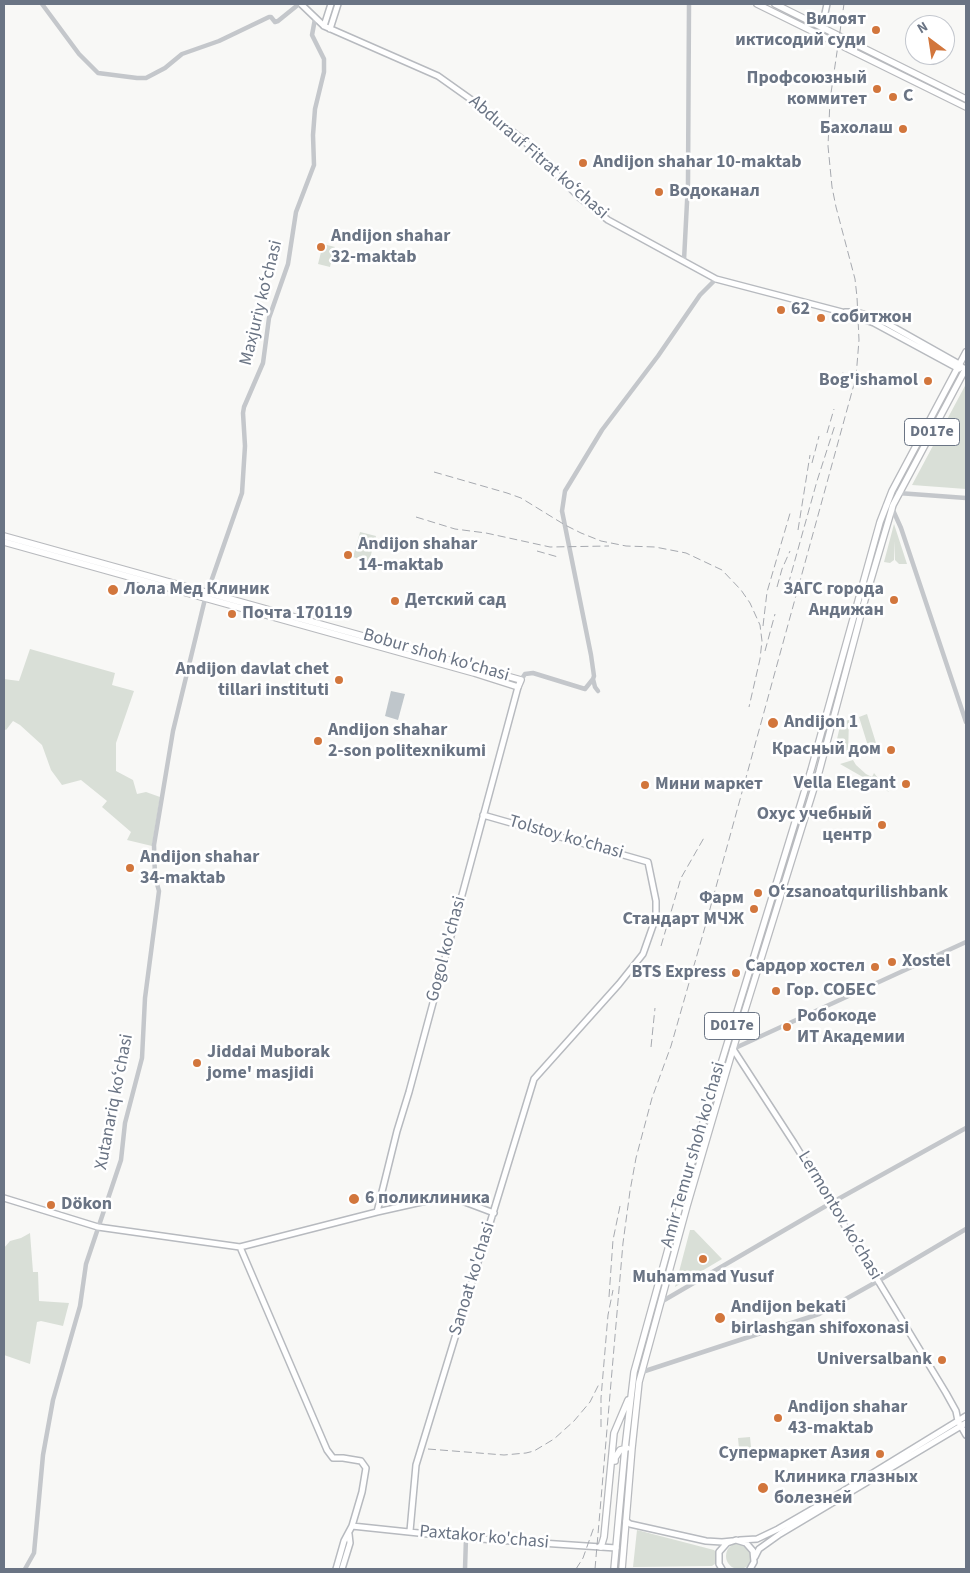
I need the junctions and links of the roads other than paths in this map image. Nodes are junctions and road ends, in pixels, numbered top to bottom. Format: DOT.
graph roads {
  1 [pos="42,4"];
  2 [pos="300,4"];
  3 [pos="331,4"];
  4 [pos="338,4"];
  5 [pos="689,4"];
  6 [pos="757,4"];
  7 [pos="775,4"];
  8 [pos="827,4"];
  9 [pos="315,19"];
  10 [pos="324,26"];
  11 [pos="822,27"];
  12 [pos="330,29"];
  13 [pos="966,99"];
  14 [pos="966,107"];
  15 [pos="684,260"];
  16 [pos="716,279"];
  17 [pos="966,352"];
  18 [pos="958,366"];
  19 [pos="966,369"];
  20 [pos="892,491"];
  21 [pos="899,494"];
  22 [pos="966,498"];
  23 [pos="889,507"];
  24 [pos="4,536"];
  25 [pos="4,542"];
  26 [pos="208,592"];
  27 [pos="205,599"];
  28 [pos="457,661"];
  29 [pos="476,666"];
  30 [pos="456,668"];
  31 [pos="474,673"];
  32 [pos="593,679"];
  33 [pos="521,680"];
  34 [pos="518,687"];
  35 [pos="598,692"];
  36 [pos="966,722"];
  37 [pos="811,770"];
  38 [pos="819,772"];
  39 [pos="483,815"];
  40 [pos="648,862"];
  41 [pos="966,942"];
  42 [pos="726,1047"];
  43 [pos="733,1050"];
  44 [pos="966,1128"];
  45 [pos="4,1198"];
  46 [pos="831,1203"];
  47 [pos="377,1212"];
  48 [pos="494,1213"];
  49 [pos="98,1227"];
  50 [pos="966,1229"];
  51 [pos="240,1248"];
  52 [pos="878,1282"];
  53 [pos="661,1302"];
  54 [pos="642,1372"];
  55 [pos="631,1395"];
  56 [pos="964,1421"];
  57 [pos="966,1435"];
  58 [pos="628,1448"];
  59 [pos="626,1521"];
  60 [pos="352,1526"];
  61 [pos="410,1531"];
  62 [pos="349,1534"];
  63 [pos="466,1538"];
  64 [pos="732,1540"];
  65 [pos="740,1540"];
  66 [pos="601,1547"];
  67 [pos="616,1548"];
  68 [pos="755,1557"];
  69 [pos="25,1569"];
  70 [pos="336,1569"];
  71 [pos="342,1569"];
  72 [pos="465,1569"];
  73 [pos="614,1569"];
  74 [pos="622,1569"];
  75 [pos="715,1569"];
  76 [pos="722,1569"];
  77 [pos="750,1569"];
  1 -- 2 [label="street"];
  2 -- 9 [label="main road, Abdurauf Fitrat koʻchasi"];
  3 -- 10 [label="main road"];
  4 -- 12 [label="main road"];
  5 -- 15 [label="street"];
  6 -- 14 [label="main road"];
  7 -- 11 [label="main road"];
  8 -- 11 [label="main road"];
  9 -- 10 [label="main road, Abdurauf Fitrat koʻchasi"];
  9 -- 26 [label="street, Maxjuriy koʻchasi"];
  10 -- 12 [label="main road, Abdurauf Fitrat koʻchasi"];
  11 -- 13 [label="main road"];
  12 -- 15 [label="main road, Abdurauf Fitrat koʻchasi"];
  15 -- 16 [label="main road, Abdurauf Fitrat koʻchasi"];
  16 -- 18 [label="main road, Abdurauf Fitrat koʻchasi"];
  16 -- 32 [label="street"];
  17 -- 18 [label="main road, D017e"];
  18 -- 19 [label="main road, Abdurauf Fitrat koʻchasi"];
  18 -- 20 [label="main road, D017e"];
  19 -- 21 [label="main road, D017e"];
  20 -- 21 [label="street"];
  20 -- 23 [label="main road, Amir Temur shoh ko'chasi / D017e"];
  21 -- 22 [label="street"];
  21 -- 23 [label="main road, Amir Temur shoh ko'chasi / D017e"];
  23 -- 36 [label="street"];
  23 -- 37 [label="main road, Amir Temur shoh ko'chasi / D017e"];
  23 -- 38 [label="main road, Amir Temur shoh ko'chasi / D017e"];
  24 -- 26 [label="main road, Bobur shoh ko'chasi"];
  25 -- 27 [label="main road, Bobur shoh ko'chasi"];
  26 -- 27 [label="street, Maxjuriy koʻchasi"];
  26 -- 28 [label="main road, Bobur shoh ko'chasi"];
  27 -- 30 [label="main road, Bobur shoh ko'chasi"];
  27 -- 49 [label="street, Xutanariq koʻchasi"];
  28 -- 29 [label="main road, Bobur shoh ko'chasi"];
  28 -- 30 [label="main road"];
  29 -- 31 [label="main road"];
  29 -- 33 [label="main road, Bobur shoh ko'chasi"];
  30 -- 31 [label="main road, Bobur shoh ko'chasi"];
  31 -- 34 [label="main road, Bobur shoh ko'chasi"];
  32 -- 33 [label="street"];
  32 -- 35 [label="street"];
  33 -- 34 [label="main road"];
  34 -- 39 [label="main road, Gogol ko'chasi"];
  37 -- 38 [label="main road"];
  37 -- 42 [label="main road, Amir Temur shoh ko'chasi / D017e"];
  38 -- 43 [label="main road, Amir Temur shoh ko'chasi / D017e"];
  39 -- 40 [label="main road, Tolstoy ko'chasi"];
  39 -- 47 [label="main road, Gogol ko'chasi"];
  40 -- 48 [label="main road, Sanoat ko'chasi"];
  41 -- 43 [label="street"];
  42 -- 43 [label="main road"];
  42 -- 55 [label="main road, Amir Temur shoh ko'chasi / D017e"];
  43 -- 46 [label="main road, Lermontov ko’chasi"];
  43 -- 53 [label="main road, Amir Temur shoh ko'chasi / D017e"];
  44 -- 46 [label="street"];
  45 -- 49 [label="main road"];
  46 -- 52 [label="main road, Lermontov ko’chasi"];
  46 -- 53 [label="street"];
  47 -- 48 [label="main road"];
  47 -- 51 [label="main road"];
  48 -- 61 [label="main road, Sanoat ko'chasi"];
  49 -- 51 [label="main road"];
  49 -- 69 [label="street, Xutanariq koʻchasi"];
  50 -- 52 [label="street"];
  51 -- 60 [label="main road"];
  52 -- 54 [label="street"];
  52 -- 56 [label="main road, Lermontov ko’chasi"];
  53 -- 54 [label="main road, Amir Temur shoh ko'chasi / D017e"];
  54 -- 58 [label="main road, Amir Temur shoh ko'chasi / D017e"];
  55 -- 58 [label="main road, Amir Temur shoh ko'chasi / D017e"];
  55 -- 66 [label="main road"];
  56 -- 57 [label="main road, Lermontov ko’chasi"];
  56 -- 65 [label="main road"];
  56 -- 68 [label="main road"];
  58 -- 59 [label="main road, Amir Temur shoh ko'chasi / D017e"];
  58 -- 66 [label="main road"];
  58 -- 67 [label="main road, Amir Temur shoh ko'chasi / D017e"];
  59 -- 64 [label="main road"];
  59 -- 74 [label="main road, Amir Temur shoh ko'chasi / D017e"];
  60 -- 61 [label="main road, Paxtakor ko'chasi"];
  60 -- 62 [label="main road"];
  61 -- 63 [label="main road, Paxtakor ko'chasi"];
  62 -- 70 [label="main road"];
  62 -- 71 [label="main road"];
  63 -- 66 [label="main road, Paxtakor ko'chasi"];
  63 -- 72 [label="street"];
  64 -- 65 [label="main road"];
  64 -- 76 [label="main road"];
  65 -- 68 [label="main road"];
  66 -- 67 [label="main road, Paxtakor ko'chasi"];
  67 -- 73 [label="main road, Amir Temur shoh ko'chasi / D017e"];
  68 -- 77 [label="main road"];
  75 -- 76 [label="main road"];
}
